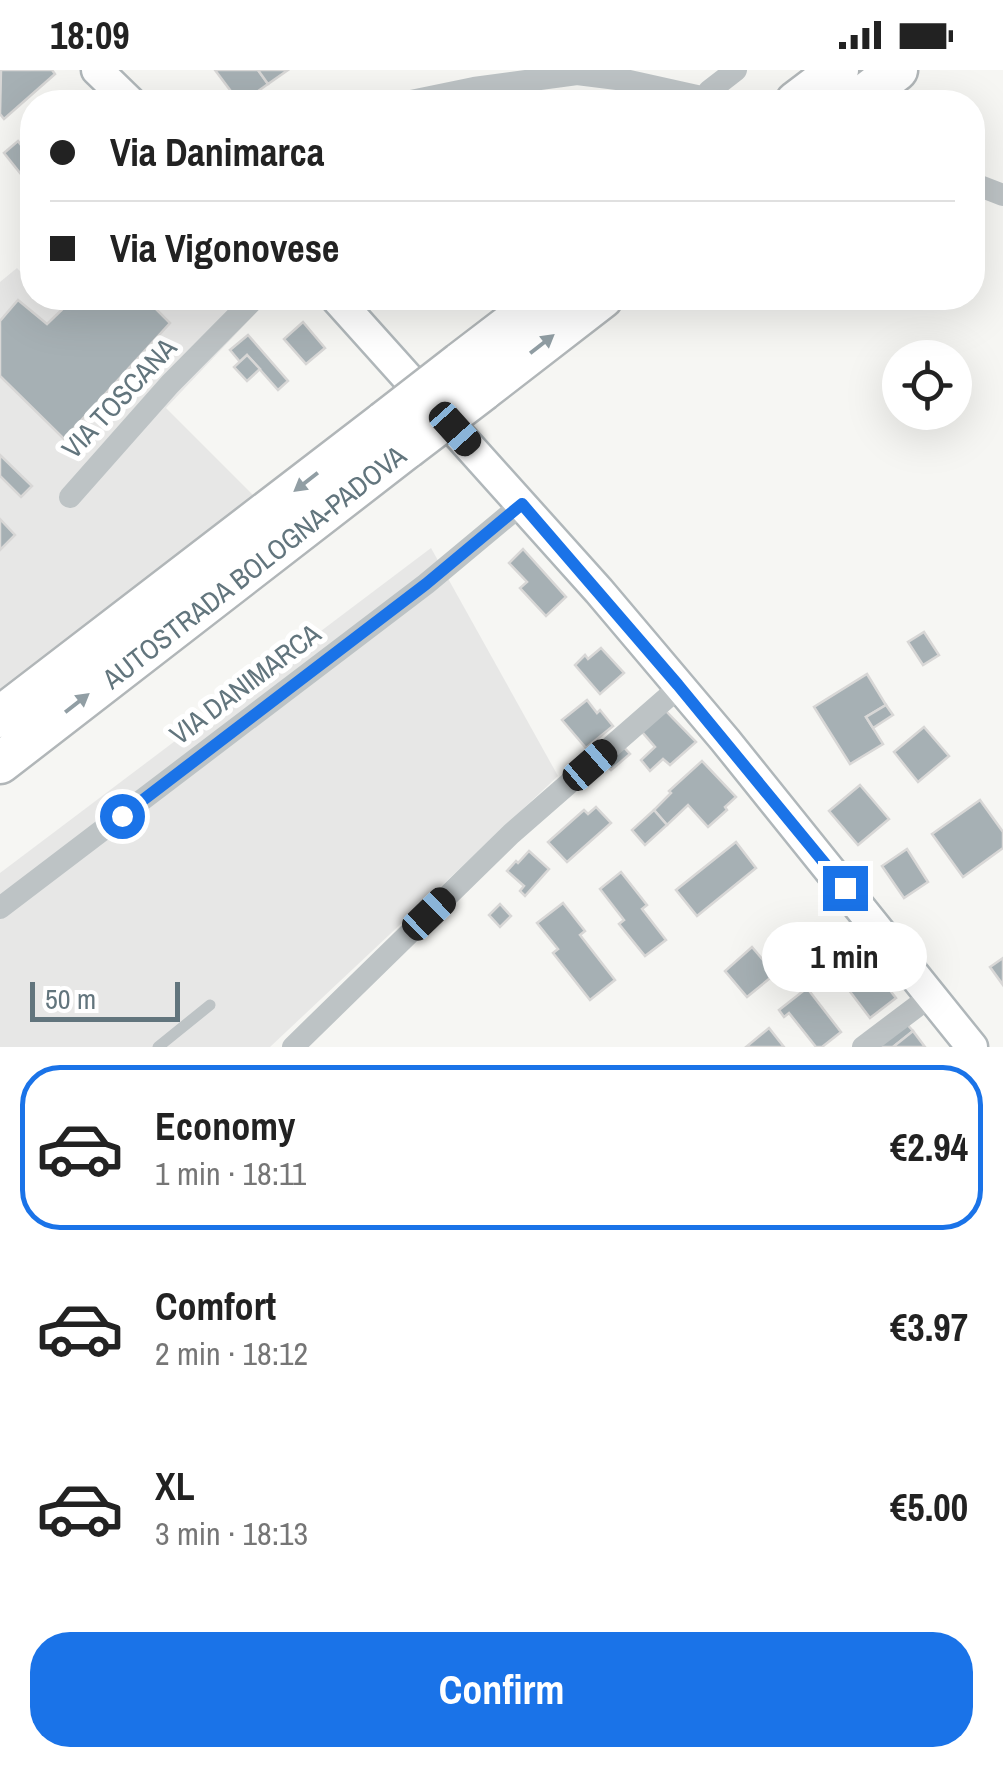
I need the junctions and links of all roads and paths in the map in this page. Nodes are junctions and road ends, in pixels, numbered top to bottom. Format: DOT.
graph roads {
  1 [pos="97,70"];
  2 [pos="736,70"];
  3 [pos="838,70"];
  4 [pos="896,70"];
  5 [pos="118,90"];
  6 [pos="464,90"];
  7 [pos="670,90"];
  8 [pos="711,90"];
  9 [pos="812,90"];
  10 [pos="870,90"];
  11 [pos="244,310"];
  12 [pos="347,310"];
  13 [pos="533,310"];
  14 [pos="582,310"];
  15 [pos="471,376"];
  16 [pos="395,435"];
  17 [pos="70,496"];
  18 [pos="522,504"];
  19 [pos="678,685"];
  20 [pos="0,717"];
  21 [pos="0,762"];
  22 [pos="0,908"];
  23 [pos="932,995"];
  24 [pos="210,1005"];
  25 [pos="970,1046"];
  26 [pos="158,1047"];
  27 [pos="293,1047"];
  28 [pos="863,1047"];
  1 -- 5 [label="main road"];
  2 -- 8 [label="street"];
  3 -- 9 [label="highway"];
  4 -- 10 [label="highway"];
  6 -- 7 [label="street"];
  11 -- 17 [label="street, VIA TOSCANA"];
  12 -- 18 [label="main road"];
  13 -- 15 [label="highway, AUTOSTRADA BOLOGNA-PADOVA"];
  15 -- 14 [label="highway, AUTOSTRADA BOLOGNA-PADOVA, one-way"];
  15 -- 16 [label="highway, AUTOSTRADA BOLOGNA-PADOVA, bridge"];
  16 -- 20 [label="highway, AUTOSTRADA BOLOGNA-PADOVA, one-way"];
  21 -- 16 [label="highway, AUTOSTRADA BOLOGNA-PADOVA, one-way"];
  18 -- 19 [label="main road"];
  18 -- 22 [label="street, VIA DANIMARCA"];
  19 -- 23 [label="main road"];
  19 -- 27 [label="street"];
  23 -- 25 [label="main road"];
  23 -- 28 [label="street"];
  24 -- 26 [label="lane"];
}
